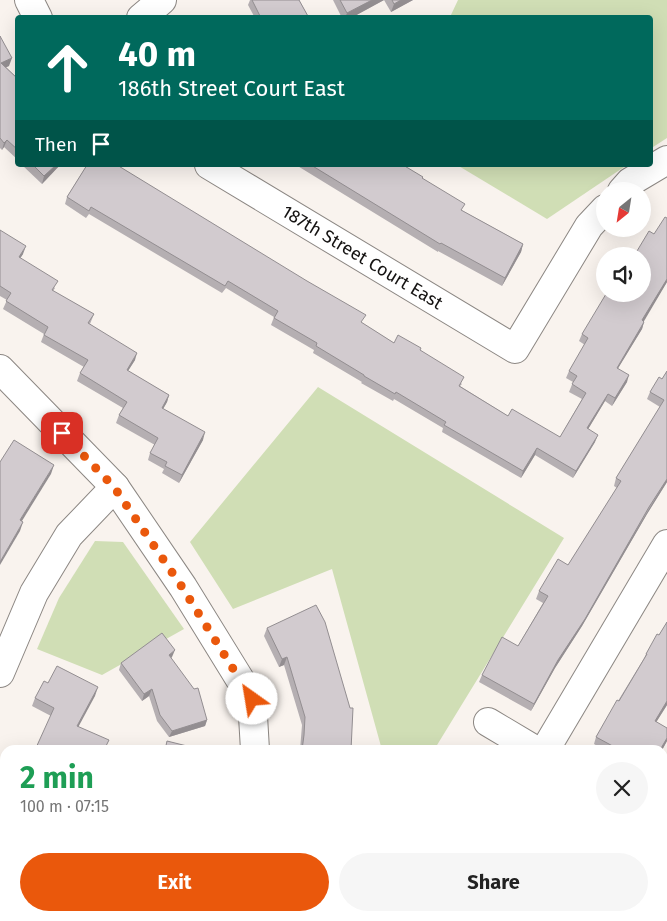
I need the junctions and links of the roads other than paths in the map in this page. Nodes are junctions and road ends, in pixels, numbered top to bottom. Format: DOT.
graph roads {
  1 [pos="29,0"];
  2 [pos="162,0"];
  3 [pos="36,15"];
  4 [pos="144,15"];
  5 [pos="667,160"];
  6 [pos="212,167"];
  7 [pos="630,182"];
  8 [pos="596,219"];
  9 [pos="0,369"];
  10 [pos="114,487"];
  11 [pos="667,544"];
  12 [pos="0,673"];
  13 [pos="488,722"];
  14 [pos="255,745"];
  15 [pos="527,745"];
  16 [pos="548,745"];
  1 -- 3 [label="street"];
  2 -- 4 [label="street"];
  5 -- 7 [label="street"];
  6 -- 8 [label="street, 187th Street Court East"];
  9 -- 10 [label="street"];
  10 -- 12 [label="street"];
  10 -- 14 [label="street"];
  11 -- 16 [label="street"];
  13 -- 15 [label="street"];
}
